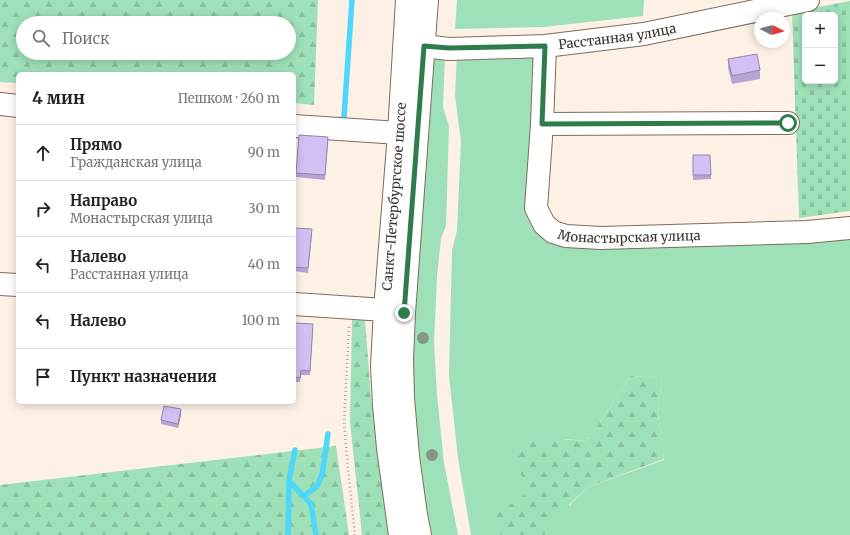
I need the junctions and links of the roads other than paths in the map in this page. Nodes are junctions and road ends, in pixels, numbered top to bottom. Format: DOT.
graph roads {
  1 [pos="407,0"];
  2 [pos="427,0"];
  3 [pos="808,0"];
  4 [pos="424,46"];
  5 [pos="545,46"];
  6 [pos="0,104"];
  7 [pos="16,106"];
  8 [pos="788,123"];
  9 [pos="542,124"];
  10 [pos="296,126"];
  11 [pos="399,133"];
  12 [pos="850,228"];
  13 [pos="0,284"];
  14 [pos="16,285"];
  15 [pos="296,304"];
  16 [pos="385,310"];
  17 [pos="400,535"];
  18 [pos="420,535"];
  1 -- 11 [label="street, Санкт-Петербургское шоссе"];
  2 -- 4 [label="street, Санкт-Петербургское шоссе"];
  3 -- 5 [label="street, Расстанная улица"];
  4 -- 5 [label="street, Расстанная улица"];
  4 -- 18 [label="street, Санкт-Петербургское шоссе"];
  5 -- 9 [label="street, Монастырская улица"];
  6 -- 7 [label="street"];
  8 -- 9 [label="street"];
  9 -- 12 [label="street, Монастырская улица"];
  10 -- 11 [label="street"];
  11 -- 16 [label="street, Санкт-Петербургское шоссе"];
  13 -- 14 [label="street"];
  15 -- 16 [label="street"];
  16 -- 17 [label="street, Санкт-Петербургское шоссе"];
}
